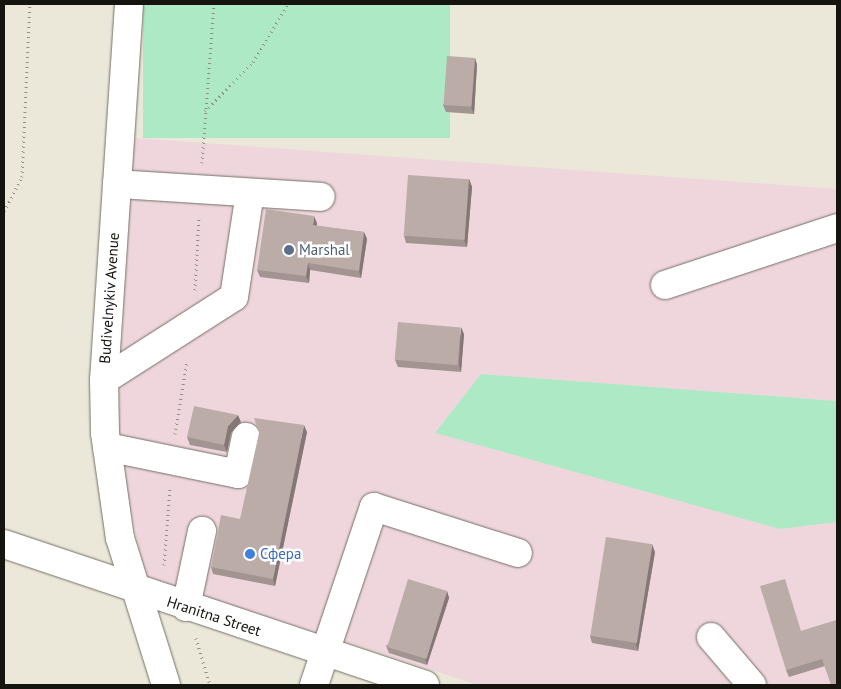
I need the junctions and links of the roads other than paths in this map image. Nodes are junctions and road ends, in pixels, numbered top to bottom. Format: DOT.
graph roads {
  1 [pos="129,4"];
  2 [pos="117,184"];
  3 [pos="250,193"];
  4 [pos="321,198"];
  5 [pos="837,228"];
  6 [pos="665,285"];
  7 [pos="104,380"];
  8 [pos="246,437"];
  9 [pos="107,447"];
  10 [pos="202,532"];
  11 [pos="4,544"];
  12 [pos="518,553"];
  13 [pos="134,590"];
  14 [pos="186,607"];
  15 [pos="711,638"];
  16 [pos="326,653"];
  17 [pos="166,685"];
  18 [pos="314,685"];
  19 [pos="426,685"];
  20 [pos="752,685"];
  1 -- 2 [label="main road, Budivelnykiv Avenue"];
  2 -- 3 [label="main road"];
  2 -- 7 [label="main road, Budivelnykiv Avenue"];
  3 -- 4 [label="main road"];
  3 -- 7 [label="main road"];
  5 -- 6 [label="main road"];
  7 -- 9 [label="main road, Budivelnykiv Avenue"];
  8 -- 9 [label="main road"];
  9 -- 13 [label="main road, Budivelnykiv Avenue"];
  10 -- 14 [label="main road"];
  11 -- 13 [label="main road, Hranitna Street"];
  12 -- 16 [label="main road"];
  13 -- 14 [label="main road, Hranitna Street"];
  13 -- 17 [label="main road, Budivelnykiv Avenue"];
  14 -- 16 [label="main road, Hranitna Street"];
  15 -- 20 [label="main road"];
  16 -- 18 [label="main road"];
  16 -- 19 [label="main road, Hranitna Street"];
}
